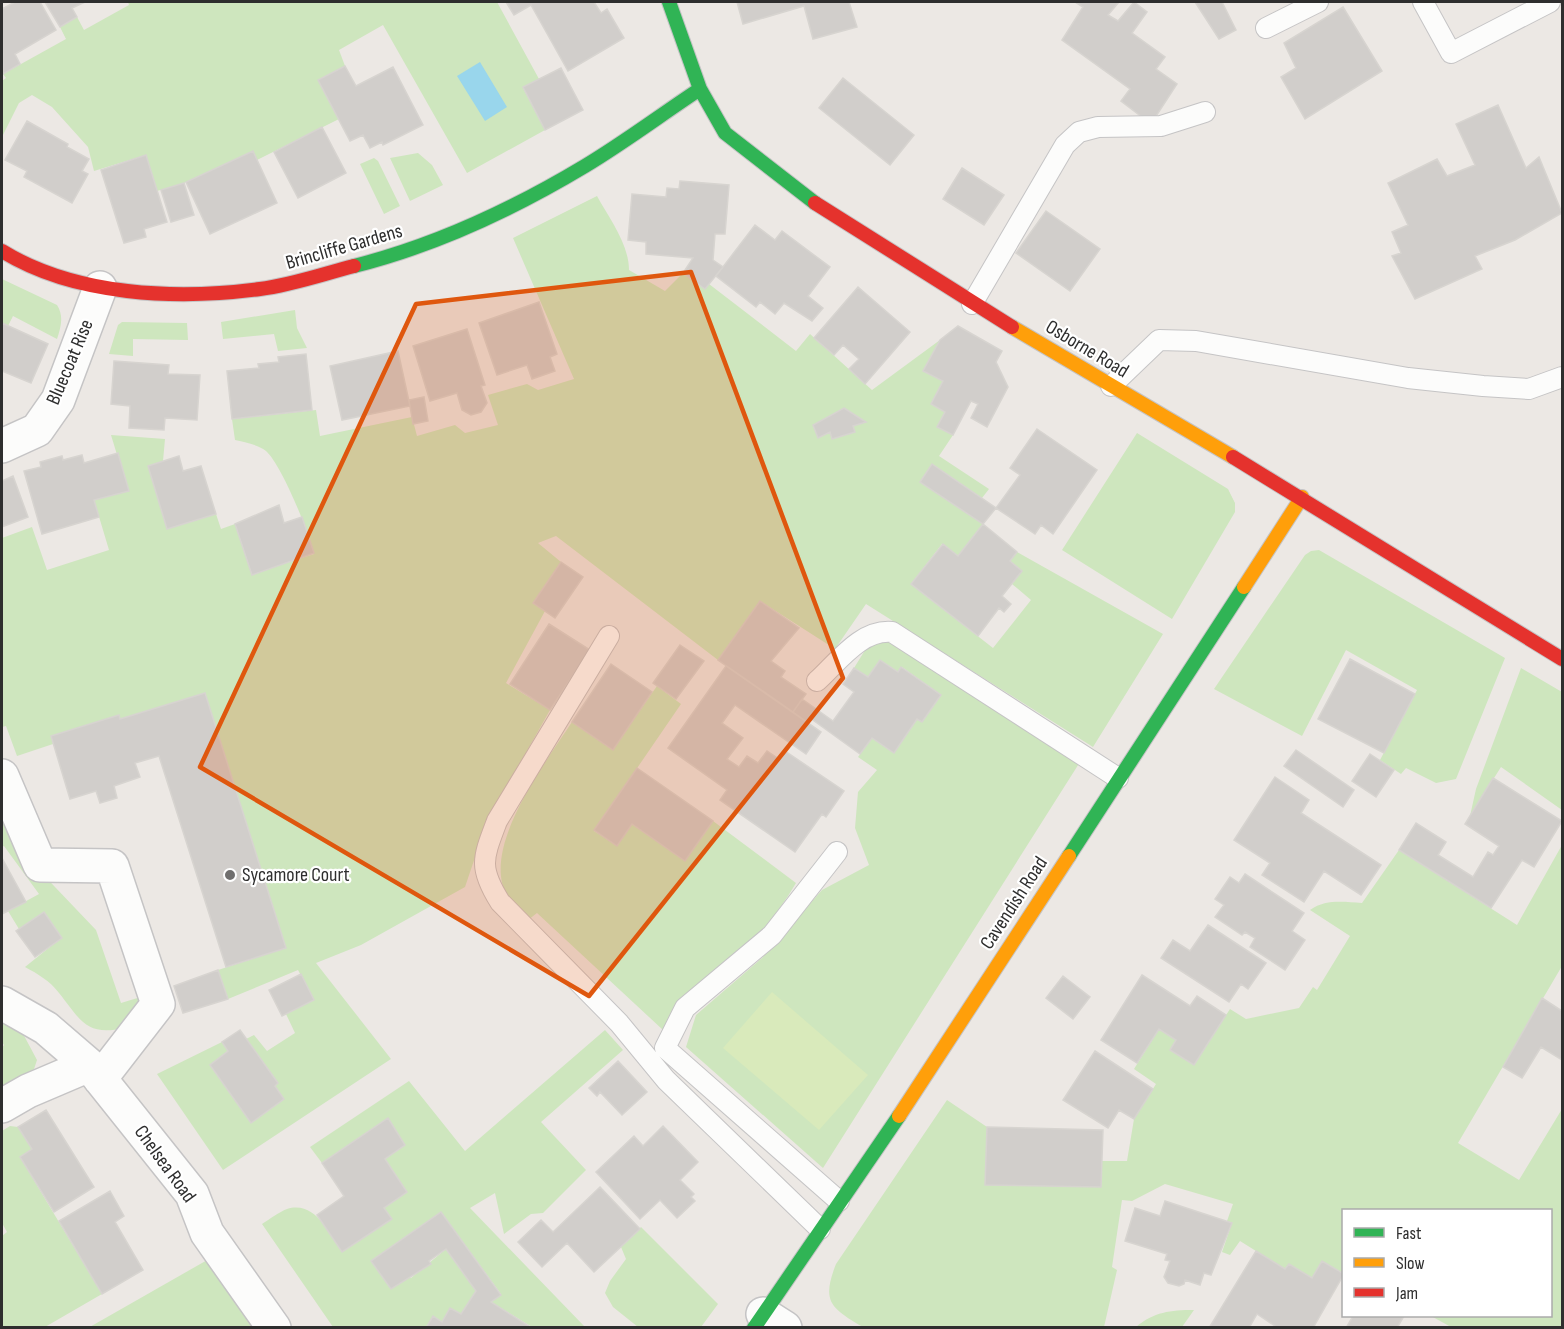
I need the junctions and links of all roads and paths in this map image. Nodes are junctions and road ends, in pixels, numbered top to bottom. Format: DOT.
graph roads {
  1 [pos="669,2"];
  2 [pos="1318,2"];
  3 [pos="1423,2"];
  4 [pos="1550,2"];
  5 [pos="1266,28"];
  6 [pos="700,89"];
  7 [pos="1205,112"];
  8 [pos="2,251"];
  9 [pos="100,288"];
  10 [pos="972,304"];
  11 [pos="1563,378"];
  12 [pos="1112,386"];
  13 [pos="2,446"];
  14 [pos="1302,497"];
  15 [pos="609,636"];
  16 [pos="1563,659"];
  17 [pos="817,681"];
  18 [pos="2,776"];
  19 [pos="1118,778"];
  20 [pos="837,852"];
  21 [pos="2,1003"];
  22 [pos="95,1072"];
  23 [pos="2,1106"];
  24 [pos="839,1201"];
  25 [pos="820,1229"];
  26 [pos="767,1323"];
  27 [pos="274,1328"];
  1 -- 6 [label="street, Osborne Road"];
  2 -- 5 [label="lane"];
  3 -- 4 [label="lane"];
  6 -- 9 [label="street, Brincliffe Gardens"];
  6 -- 10 [label="street, Osborne Road"];
  7 -- 10 [label="lane"];
  8 -- 9 [label="street, Brincliffe Gardens"];
  9 -- 13 [label="street, Bluecoat Rise"];
  10 -- 12 [label="street, Osborne Road"];
  11 -- 12 [label="lane"];
  12 -- 14 [label="street, Osborne Road"];
  14 -- 16 [label="street, Osborne Road"];
  14 -- 19 [label="street, Cavendish Road"];
  15 -- 25 [label="lane"];
  17 -- 19 [label="lane"];
  18 -- 22 [label="street"];
  19 -- 24 [label="street, Cavendish Road"];
  20 -- 24 [label="lane"];
  21 -- 22 [label="street, Chelsea Road"];
  22 -- 23 [label="street"];
  22 -- 27 [label="street, Chelsea Road"];
  24 -- 25 [label="street, Cavendish Road"];
  25 -- 26 [label="street, Cavendish Road"];
}
